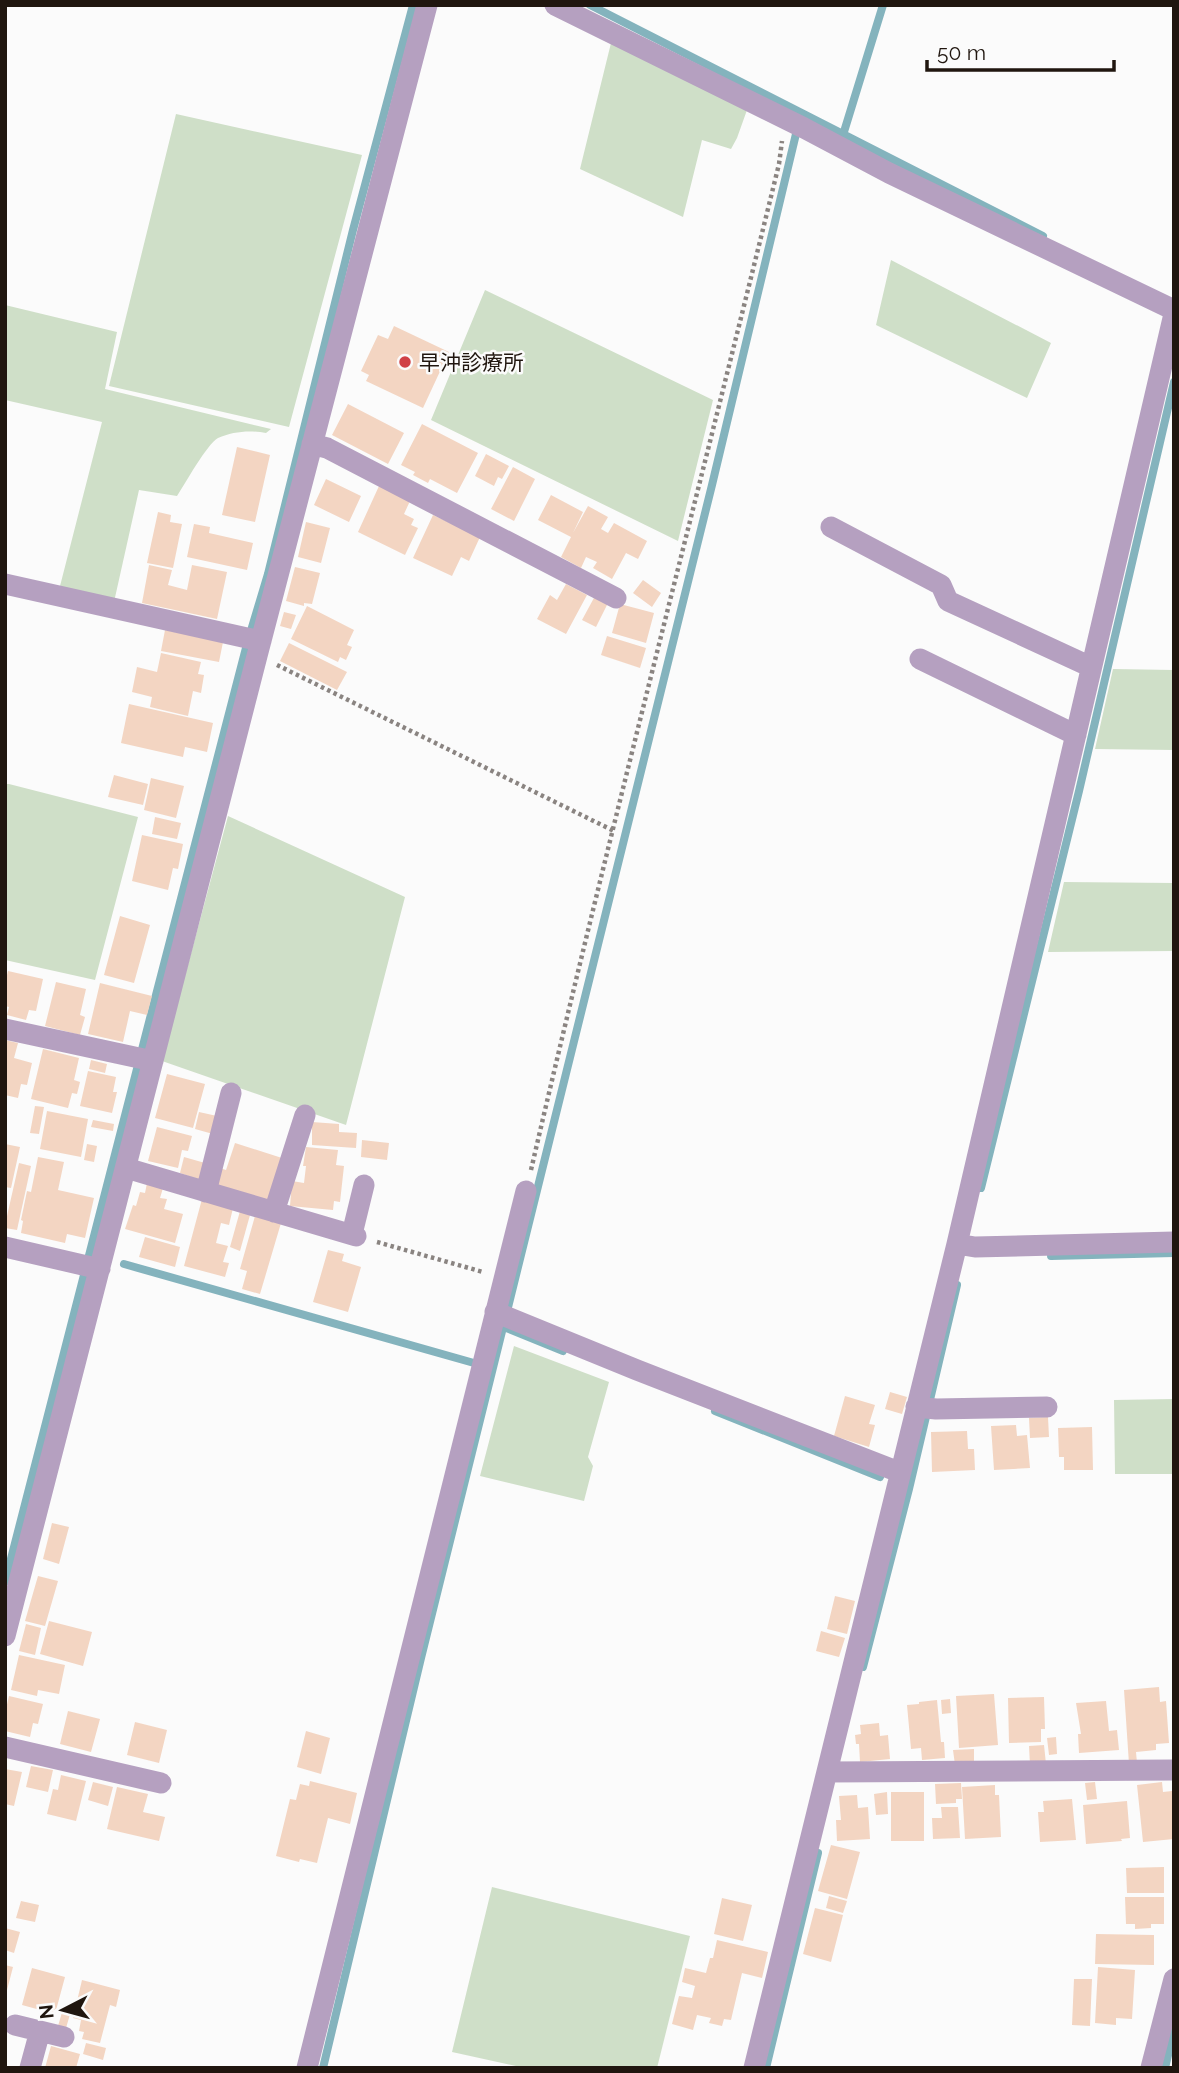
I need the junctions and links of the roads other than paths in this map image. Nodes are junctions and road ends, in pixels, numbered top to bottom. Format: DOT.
graph roads {
  1 [pos="428,5"];
  2 [pos="555,5"];
  3 [pos="1174,312"];
  4 [pos="312,444"];
  5 [pos="831,527"];
  6 [pos="5,583"];
  7 [pos="616,598"];
  8 [pos="254,643"];
  9 [pos="920,659"];
  10 [pos="1091,667"];
  11 [pos="1076,735"];
  12 [pos="5,1030"];
  13 [pos="145,1059"];
  14 [pos="231,1093"];
  15 [pos="305,1115"];
  16 [pos="126,1168"];
  17 [pos="364,1185"];
  18 [pos="526,1191"];
  19 [pos="206,1192"];
  20 [pos="274,1212"];
  21 [pos="1174,1242"];
  22 [pos="964,1245"];
  23 [pos="5,1247"];
  24 [pos="90,1267"];
  25 [pos="503,1315"];
  26 [pos="1047,1407"];
  27 [pos="925,1408"];
  28 [pos="899,1472"];
  29 [pos="5,1636"];
  30 [pos="5,1746"];
  31 [pos="1174,1770"];
  32 [pos="834,1771"];
  33 [pos="161,1783"];
  34 [pos="1174,1979"];
  35 [pos="15,2025"];
  36 [pos="40,2031"];
  37 [pos="64,2037"];
  38 [pos="30,2068"];
  39 [pos="307,2068"];
  40 [pos="754,2068"];
  41 [pos="1151,2068"];
  1 -- 4 [label="street"];
  2 -- 3 [label="street"];
  3 -- 10 [label="street"];
  4 -- 7 [label="street"];
  4 -- 8 [label="street"];
  5 -- 10 [label="street"];
  6 -- 8 [label="street"];
  8 -- 13 [label="street"];
  9 -- 11 [label="street"];
  10 -- 11 [label="street"];
  11 -- 22 [label="street"];
  12 -- 13 [label="street"];
  13 -- 16 [label="street"];
  14 -- 19 [label="street"];
  15 -- 20 [label="street"];
  16 -- 19 [label="street"];
  16 -- 24 [label="street"];
  17 -- 20 [label="street"];
  18 -- 25 [label="street"];
  19 -- 20 [label="street"];
  21 -- 22 [label="street"];
  22 -- 27 [label="street"];
  23 -- 24 [label="street"];
  24 -- 29 [label="street"];
  25 -- 28 [label="street"];
  25 -- 39 [label="street"];
  26 -- 27 [label="street"];
  27 -- 28 [label="street"];
  28 -- 32 [label="street"];
  30 -- 33 [label="street"];
  31 -- 32 [label="street"];
  32 -- 40 [label="street"];
  34 -- 41 [label="street"];
  35 -- 36 [label="street"];
  36 -- 37 [label="street"];
  36 -- 38 [label="street"];
}
